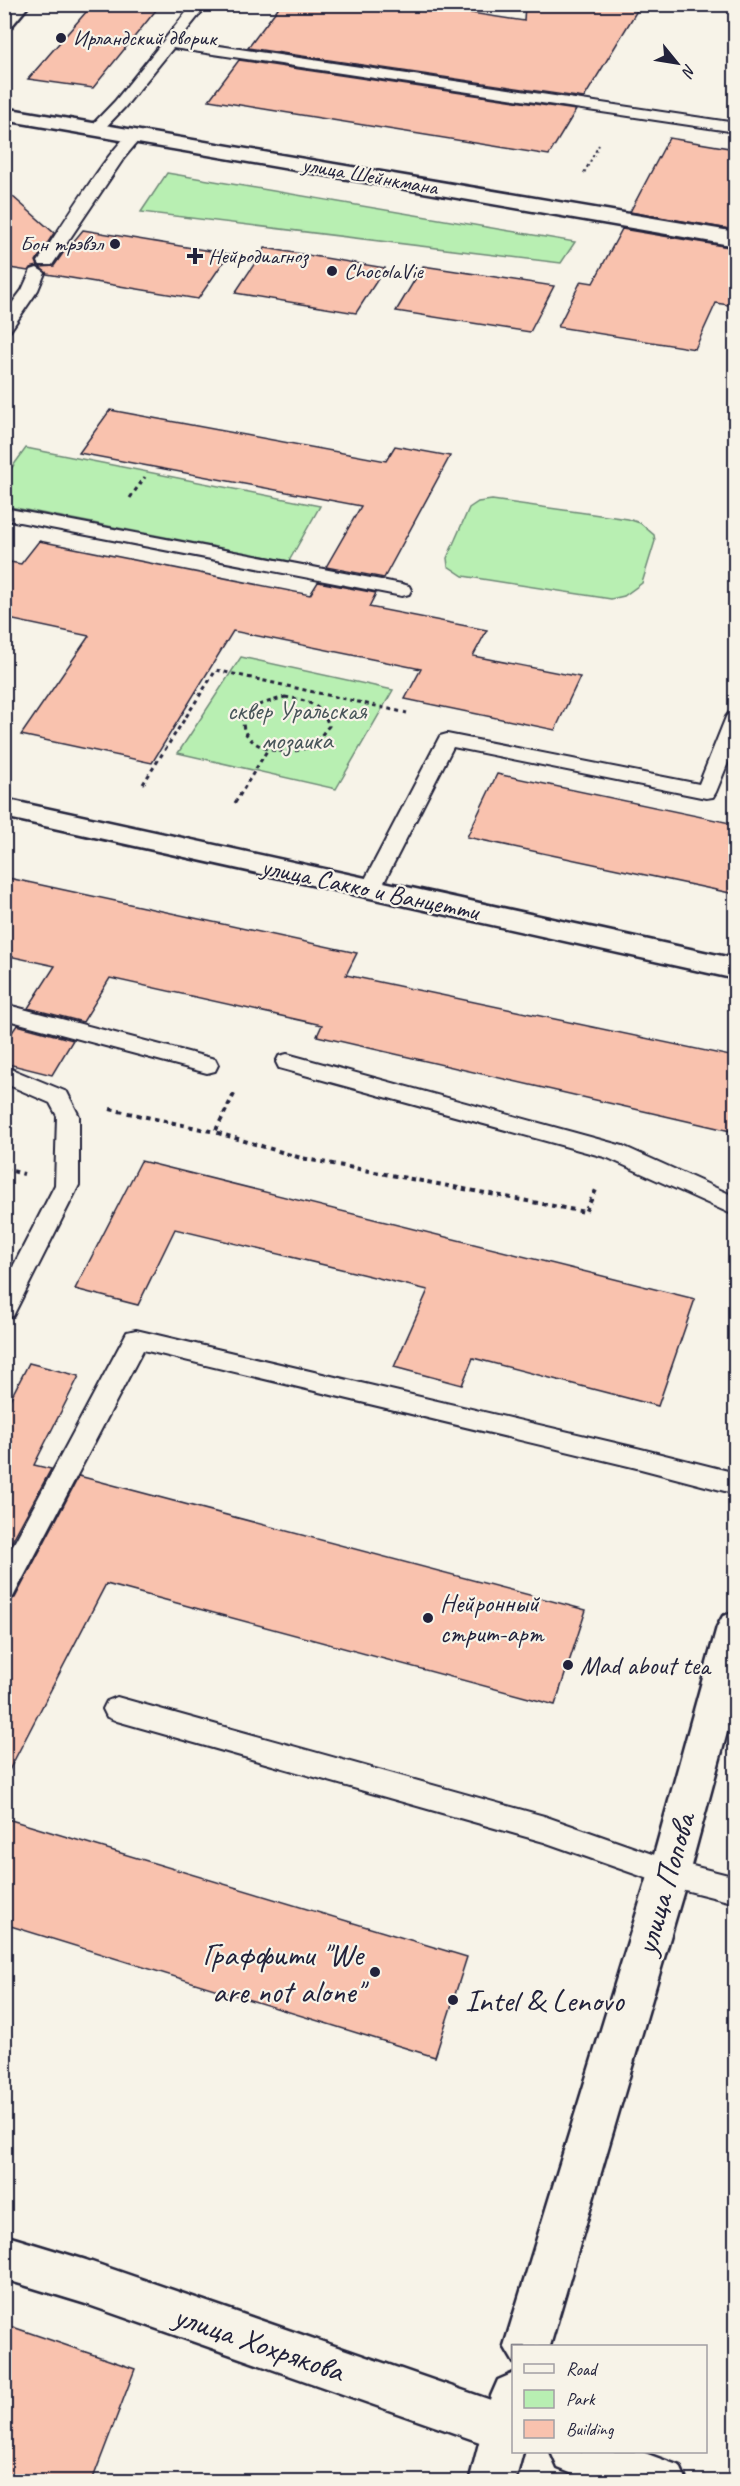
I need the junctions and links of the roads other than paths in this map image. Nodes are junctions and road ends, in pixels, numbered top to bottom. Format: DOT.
graph roads {
  1 [pos="21,4"];
  2 [pos="201,4"];
  3 [pos="4,23"];
  4 [pos="170,42"];
  5 [pos="4,114"];
  6 [pos="735,128"];
  7 [pos="95,130"];
  8 [pos="135,135"];
  9 [pos="735,239"];
  10 [pos="4,327"];
  11 [pos="4,513"];
  12 [pos="402,590"];
  13 [pos="735,717"];
  14 [pos="4,808"];
  15 [pos="371,889"];
  16 [pos="735,969"];
  17 [pos="4,1011"];
  18 [pos="287,1062"];
  19 [pos="207,1065"];
  20 [pos="4,1074"];
  21 [pos="735,1207"];
  22 [pos="4,1309"];
  23 [pos="735,1484"];
  24 [pos="4,1589"];
  25 [pos="735,1627"];
  26 [pos="117,1709"];
  27 [pos="669,1873"];
  28 [pos="735,1890"];
  29 [pos="4,2257"];
  30 [pos="527,2345"];
  31 [pos="510,2419"];
  32 [pos="580,2453"];
  33 [pos="492,2481"];
  34 [pos="664,2481"];
  1 -- 3 [label="street"];
  2 -- 4 [label="lane"];
  4 -- 6 [label="lane"];
  4 -- 7 [label="lane"];
  5 -- 7 [label="street, улица Шейнкмана"];
  7 -- 8 [label="street, улица Шейнкмана"];
  8 -- 9 [label="street, улица Шейнкмана"];
  8 -- 10 [label="lane"];
  11 -- 12 [label="lane"];
  13 -- 15 [label="lane"];
  14 -- 15 [label="street, улица Сакко и Ванцетти"];
  15 -- 16 [label="street, улица Сакко и Ванцетти"];
  17 -- 19 [label="lane"];
  18 -- 21 [label="lane"];
  20 -- 22 [label="lane"];
  23 -- 24 [label="lane"];
  25 -- 27 [label="street, улица Попова"];
  26 -- 27 [label="lane"];
  27 -- 28 [label="lane"];
  27 -- 30 [label="street, улица Попова"];
  29 -- 31 [label="street, улица Хохрякова"];
  31 -- 33 [label="street"];
  32 -- 34 [label="street"];
}
